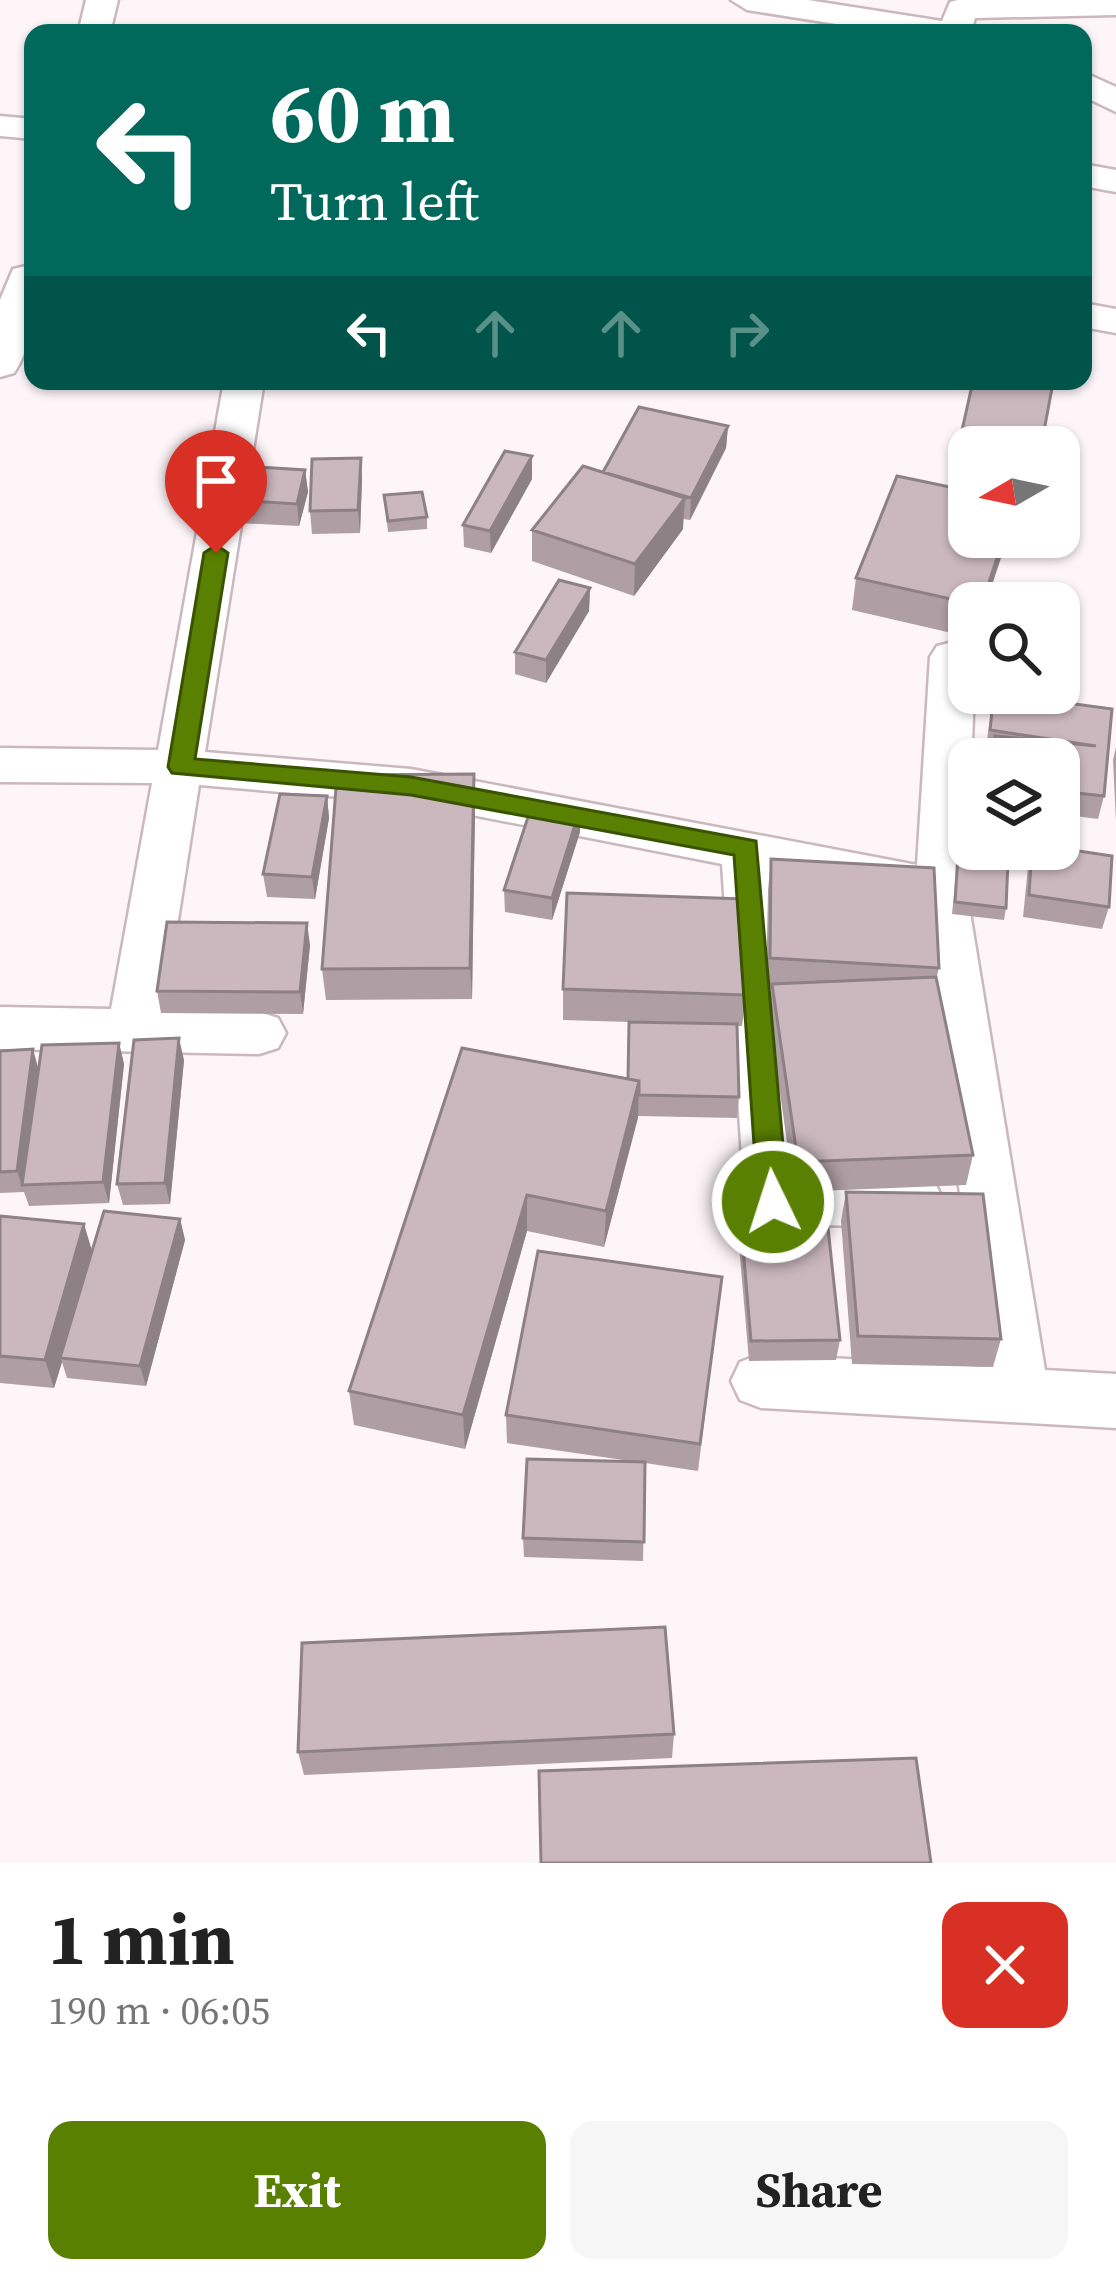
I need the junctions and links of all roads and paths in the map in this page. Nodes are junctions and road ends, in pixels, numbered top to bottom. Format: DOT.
graph roads {
  1 [pos="747,0"];
  2 [pos="1116,5"];
  3 [pos="952,19"];
  4 [pos="24,288"];
  5 [pos="14,345"];
  6 [pos="243,390"];
  7 [pos="950,714"];
  8 [pos="0,765"];
  9 [pos="181,767"];
  10 [pos="746,848"];
  11 [pos="941,888"];
  12 [pos="0,1028"];
  13 [pos="134,1030"];
  14 [pos="259,1033"];
  15 [pos="989,1203"];
  16 [pos="760,1382"];
  17 [pos="1019,1396"];
  18 [pos="1116,1401"];
  1 -- 3 [label="street"];
  2 -- 3 [label="street"];
  4 -- 5 [label="street"];
  6 -- 9 [label="street"];
  7 -- 11 [label="street"];
  8 -- 9 [label="street"];
  9 -- 10 [label="street"];
  9 -- 13 [label="street"];
  10 -- 11 [label="street"];
  10 -- 15 [label="street"];
  11 -- 15 [label="street"];
  12 -- 13 [label="street"];
  13 -- 14 [label="street"];
  15 -- 17 [label="street"];
  16 -- 17 [label="street"];
  17 -- 18 [label="street"];
}
